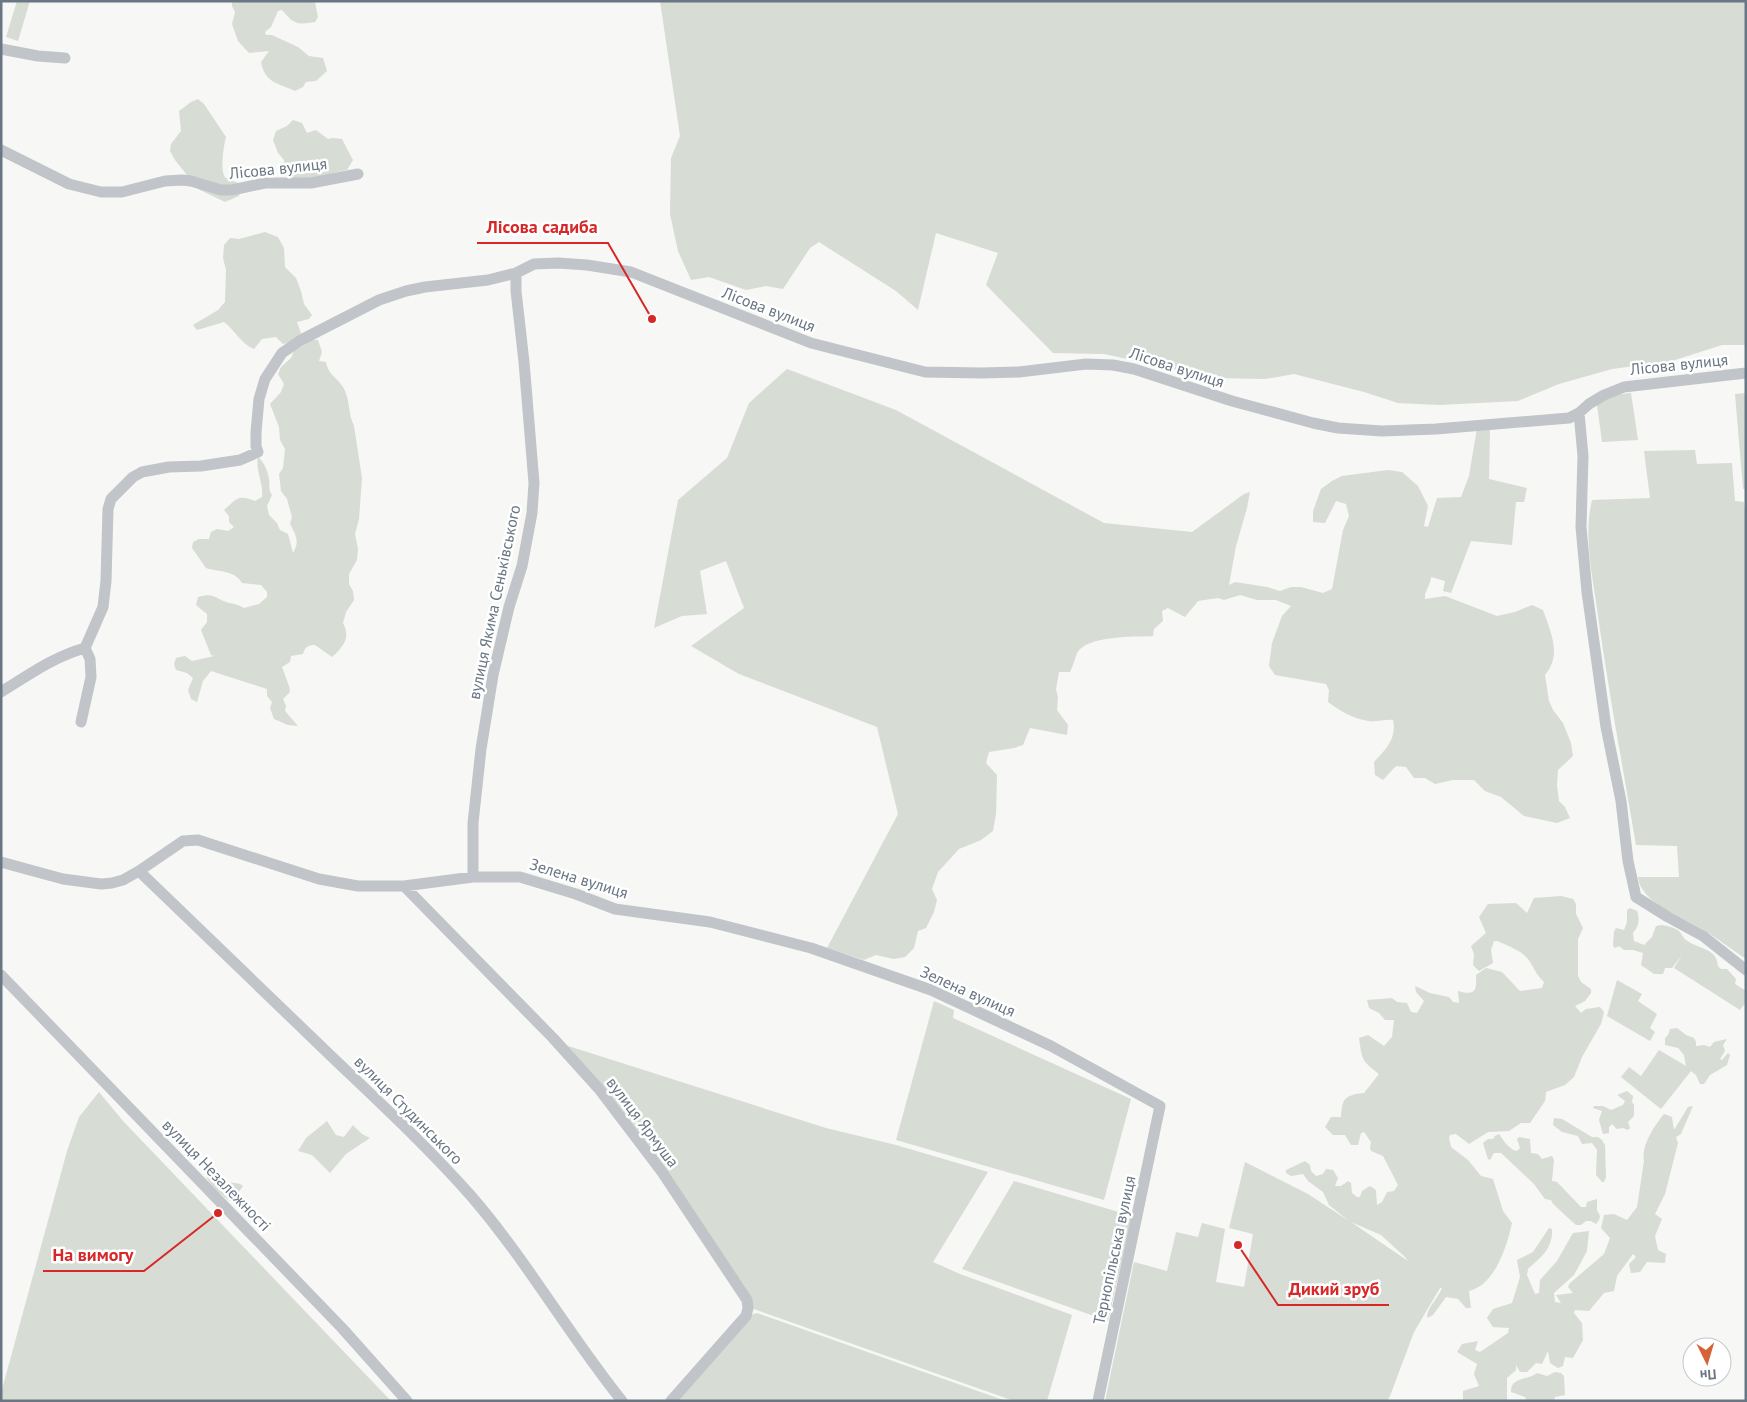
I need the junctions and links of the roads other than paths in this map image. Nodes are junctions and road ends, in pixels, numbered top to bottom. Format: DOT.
graph roads {
  1 [pos="1,49"];
  2 [pos="65,58"];
  3 [pos="1,150"];
  4 [pos="358,174"];
  5 [pos="516,273"];
  6 [pos="1746,373"];
  7 [pos="1579,413"];
  8 [pos="84,648"];
  9 [pos="1,692"];
  10 [pos="81,722"];
  11 [pos="1,862"];
  12 [pos="139,872"];
  13 [pos="473,877"];
  14 [pos="404,886"];
  15 [pos="1746,970"];
  16 [pos="1,975"];
  17 [pos="1160,1106"];
  18 [pos="407,1401"];
  19 [pos="622,1401"];
  20 [pos="671,1401"];
  21 [pos="1098,1401"];
  1 -- 2 [label="street"];
  3 -- 4 [label="street, Лісова вулиця"];
  5 -- 7 [label="street, Лісова вулиця"];
  5 -- 8 [label="street, Лісова вулиця"];
  5 -- 13 [label="street, вулиця Якима Сеньківського"];
  6 -- 7 [label="street, Лісова вулиця"];
  7 -- 15 [label="street"];
  8 -- 9 [label="street"];
  8 -- 10 [label="street"];
  11 -- 12 [label="street, Зелена вулиця"];
  12 -- 14 [label="street, Зелена вулиця"];
  12 -- 19 [label="street, вулиця Студинського"];
  13 -- 14 [label="street, Зелена вулиця"];
  13 -- 17 [label="street, Зелена вулиця"];
  14 -- 20 [label="street, вулиця Ярмуша"];
  16 -- 18 [label="street, вулиця Незалежності"];
  17 -- 21 [label="street, Тернопільська вулиця"];
}
